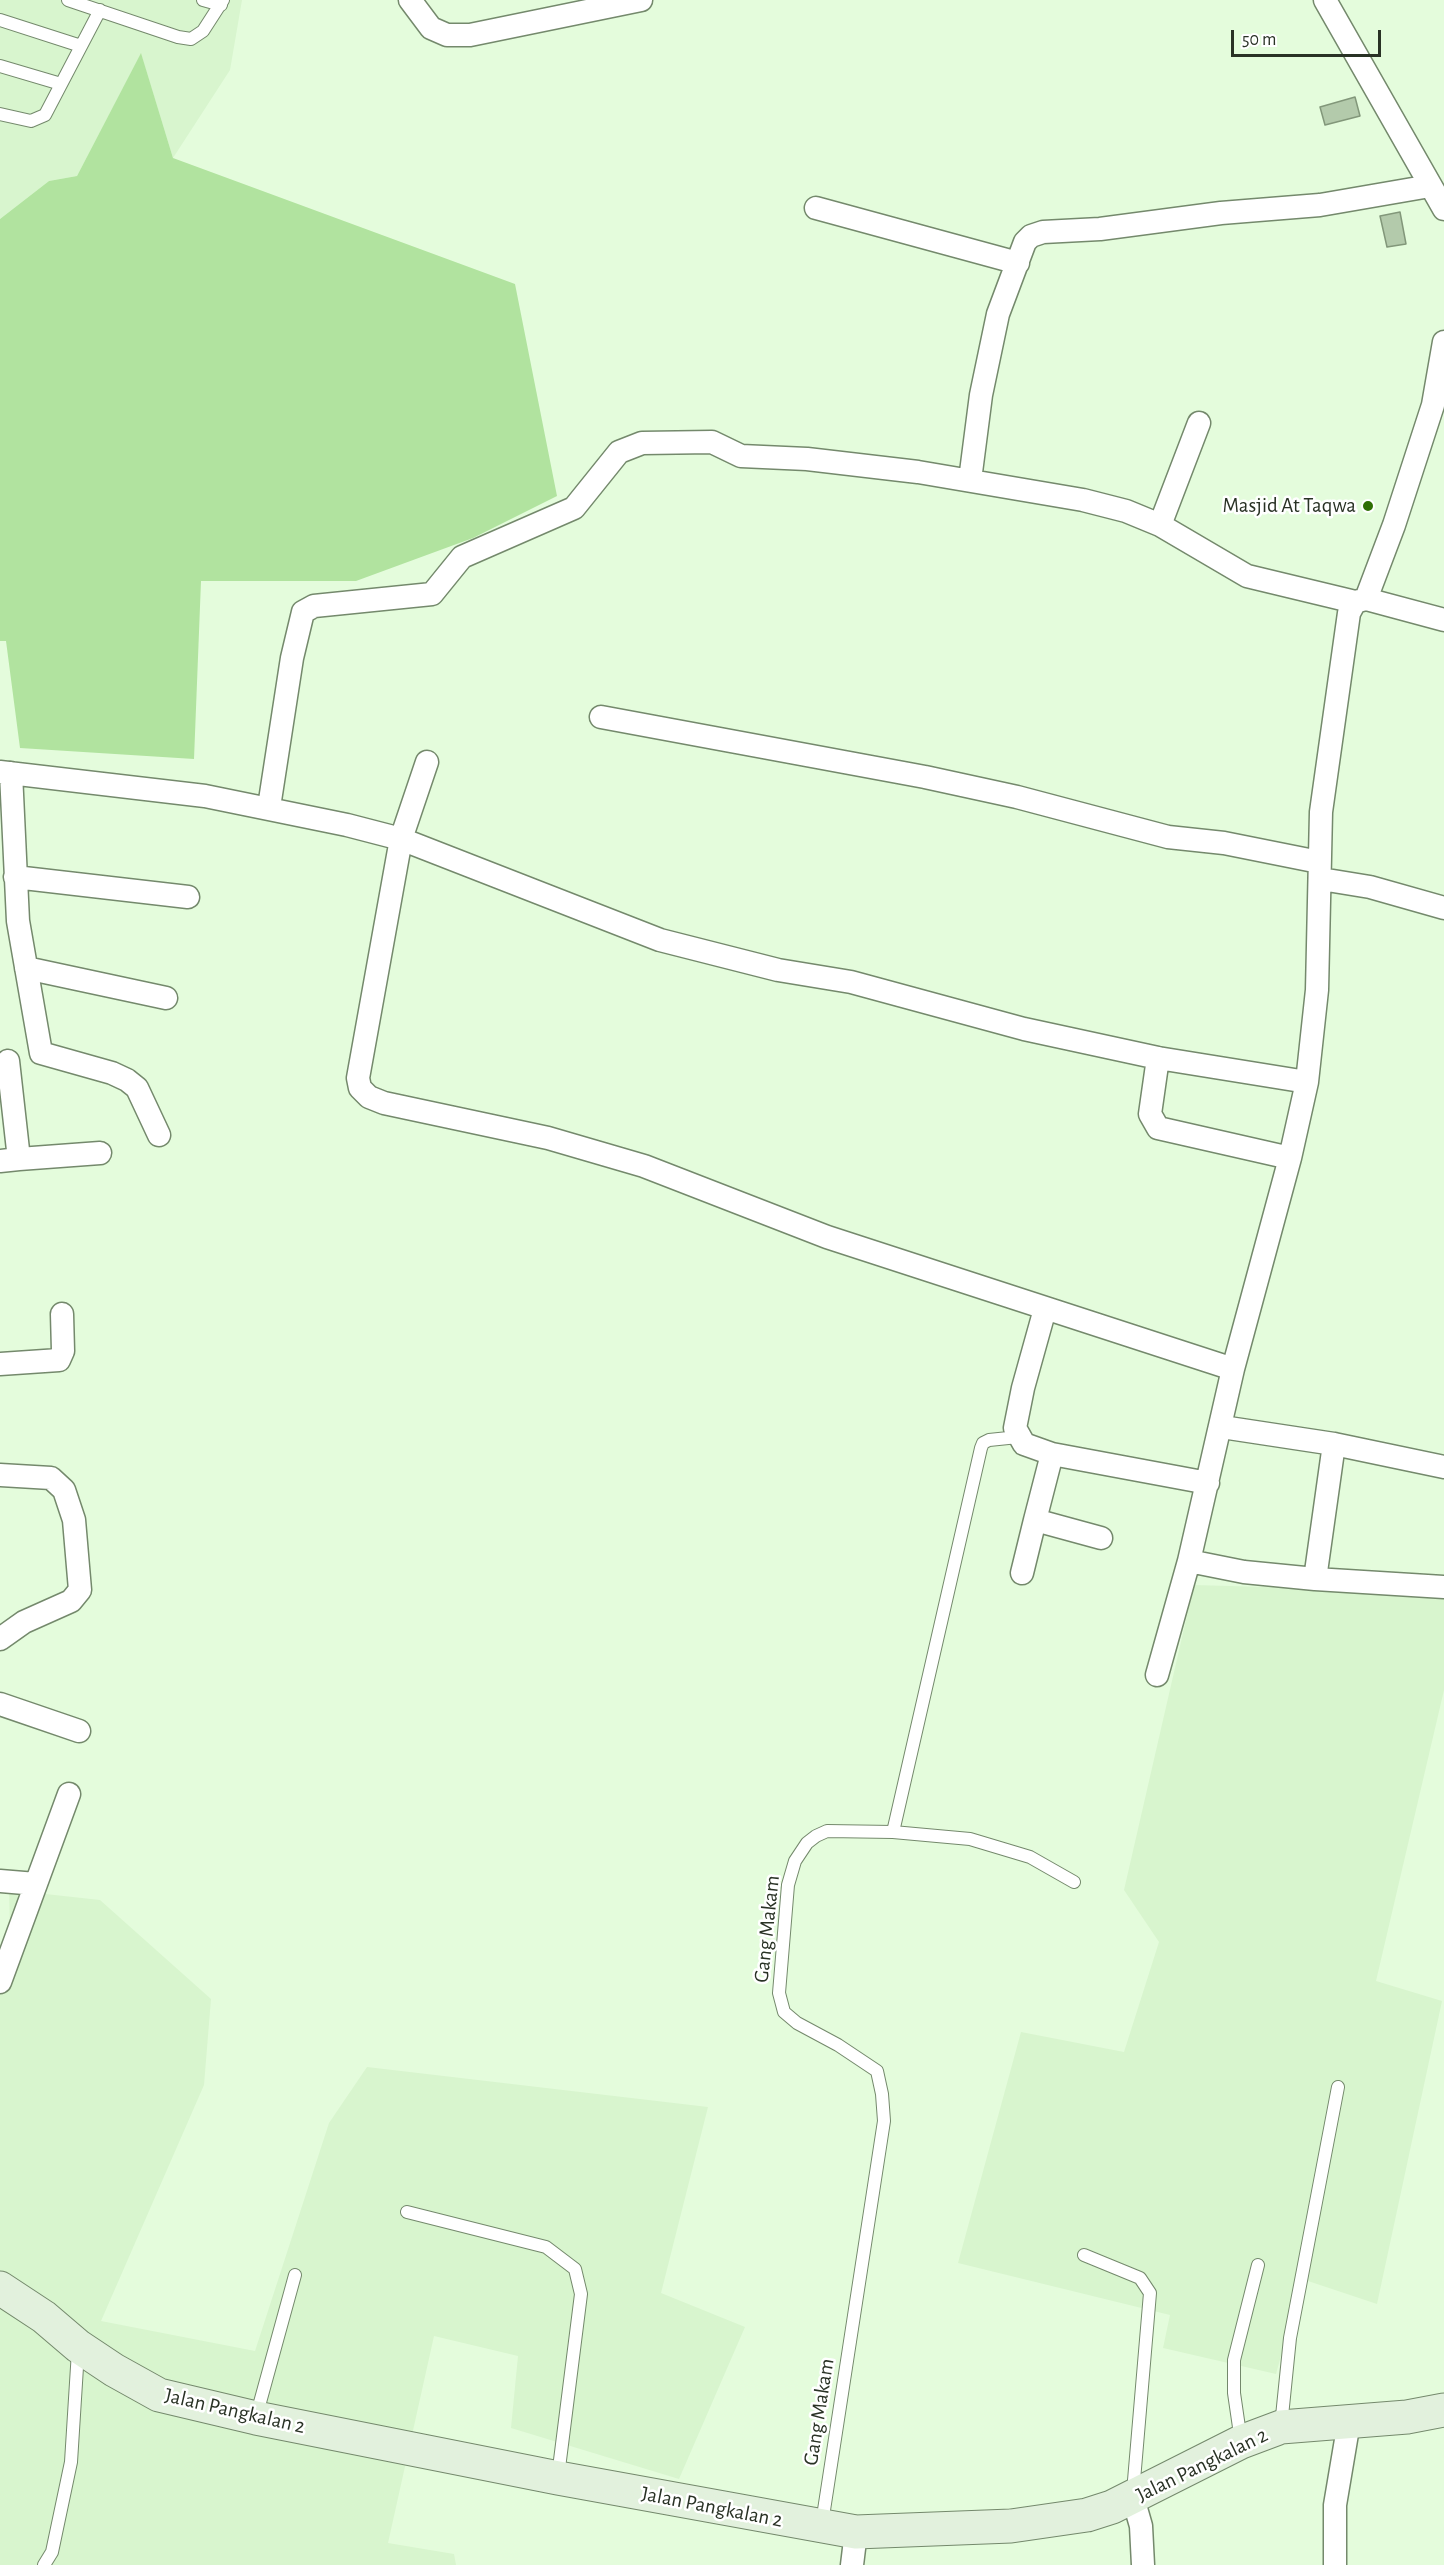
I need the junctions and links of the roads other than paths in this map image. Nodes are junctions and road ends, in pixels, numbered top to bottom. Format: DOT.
graph roads {
  1 [pos="68,0"];
  2 [pos="203,0"];
  3 [pos="410,0"];
  4 [pos="640,0"];
  5 [pos="1324,0"];
  6 [pos="222,3"];
  7 [pos="100,10"];
  8 [pos="0,20"];
  9 [pos="81,46"];
  10 [pos="0,66"];
  11 [pos="61,84"];
  12 [pos="0,114"];
  13 [pos="1430,186"];
  14 [pos="816,208"];
  15 [pos="1444,209"];
  16 [pos="1018,263"];
  17 [pos="1444,342"];
  18 [pos="1199,423"];
  19 [pos="970,480"];
  20 [pos="1160,525"];
  21 [pos="1360,601"];
  22 [pos="1444,620"];
  23 [pos="601,717"];
  24 [pos="427,762"];
  25 [pos="5,772"];
  26 [pos="269,807"];
  27 [pos="401,839"];
  28 [pos="1320,871"];
  29 [pos="15,878"];
  30 [pos="188,897"];
  31 [pos="1444,908"];
  32 [pos="26,968"];
  33 [pos="166,998"];
  34 [pos="41,1053"];
  35 [pos="1158,1058"];
  36 [pos="4,1061"];
  37 [pos="1307,1082"];
  38 [pos="159,1135"];
  39 [pos="100,1153"];
  40 [pos="1290,1158"];
  41 [pos="10,1160"];
  42 [pos="1045,1309"];
  43 [pos="62,1314"];
  44 [pos="0,1364"];
  45 [pos="1233,1369"];
  46 [pos="1222,1427"];
  47 [pos="1018,1437"];
  48 [pos="1334,1444"];
  49 [pos="1052,1454"];
  50 [pos="1444,1467"];
  51 [pos="0,1475"];
  52 [pos="1208,1483"];
  53 [pos="1035,1520"];
  54 [pos="1101,1538"];
  55 [pos="1188,1561"];
  56 [pos="1022,1573"];
  57 [pos="1315,1579"];
  58 [pos="1444,1587"];
  59 [pos="0,1639"];
  60 [pos="1157,1675"];
  61 [pos="0,1704"];
  62 [pos="79,1731"];
  63 [pos="69,1794"];
  64 [pos="893,1832"];
  65 [pos="0,1881"];
  66 [pos="1074,1882"];
  67 [pos="36,1884"];
  68 [pos="0,1982"];
  69 [pos="1338,2087"];
  70 [pos="407,2212"];
  71 [pos="1084,2255"];
  72 [pos="1258,2265"];
  73 [pos="295,2275"];
  74 [pos="0,2288"];
  75 [pos="78,2346"];
  76 [pos="1444,2410"];
  77 [pos="256,2418"];
  78 [pos="1349,2421"];
  79 [pos="1281,2427"];
  80 [pos="1241,2442"];
  81 [pos="558,2478"];
  82 [pos="1133,2498"];
  83 [pos="821,2527"];
  84 [pos="856,2532"];
  85 [pos="44,2565"];
  86 [pos="852,2565"];
  87 [pos="1143,2565"];
  88 [pos="1335,2565"];
  1 -- 7 [label="lane"];
  2 -- 6 [label="lane"];
  3 -- 4 [label="street"];
  5 -- 13 [label="street"];
  6 -- 7 [label="lane"];
  7 -- 9 [label="lane"];
  8 -- 9 [label="lane"];
  9 -- 11 [label="lane"];
  10 -- 11 [label="lane"];
  11 -- 12 [label="lane"];
  13 -- 15 [label="street"];
  13 -- 16 [label="street"];
  14 -- 16 [label="street"];
  16 -- 19 [label="street"];
  17 -- 21 [label="street"];
  18 -- 20 [label="street"];
  19 -- 20 [label="street"];
  19 -- 26 [label="street"];
  20 -- 21 [label="street"];
  21 -- 22 [label="street"];
  21 -- 28 [label="street"];
  23 -- 28 [label="street"];
  24 -- 27 [label="street"];
  25 -- 26 [label="street"];
  25 -- 29 [label="street"];
  26 -- 27 [label="street"];
  27 -- 35 [label="street"];
  27 -- 42 [label="street"];
  28 -- 31 [label="street"];
  28 -- 37 [label="street"];
  29 -- 30 [label="street"];
  29 -- 32 [label="street"];
  32 -- 33 [label="street"];
  32 -- 34 [label="street"];
  34 -- 36 [label="street"];
  34 -- 38 [label="street"];
  35 -- 37 [label="street"];
  35 -- 40 [label="street"];
  36 -- 41 [label="street"];
  37 -- 40 [label="street"];
  39 -- 41 [label="street"];
  40 -- 45 [label="street"];
  42 -- 45 [label="street"];
  42 -- 47 [label="street"];
  43 -- 44 [label="street"];
  45 -- 46 [label="street"];
  46 -- 48 [label="street"];
  46 -- 52 [label="street"];
  47 -- 49 [label="street"];
  47 -- 64 [label="lane"];
  48 -- 50 [label="street"];
  48 -- 57 [label="street"];
  49 -- 52 [label="street"];
  49 -- 53 [label="street"];
  51 -- 59 [label="street"];
  52 -- 55 [label="street"];
  53 -- 54 [label="street"];
  53 -- 56 [label="street"];
  55 -- 57 [label="street"];
  55 -- 60 [label="street"];
  57 -- 58 [label="street"];
  61 -- 62 [label="street"];
  63 -- 67 [label="street"];
  64 -- 66 [label="lane, Gang Makam"];
  64 -- 83 [label="lane, Gang Makam"];
  65 -- 67 [label="street"];
  67 -- 68 [label="street"];
  69 -- 79 [label="lane"];
  70 -- 81 [label="lane"];
  71 -- 82 [label="lane"];
  72 -- 80 [label="lane"];
  73 -- 77 [label="lane"];
  74 -- 75 [label="street, Jalan Pangkalan 2"];
  75 -- 77 [label="street, Jalan Pangkalan 2"];
  75 -- 85 [label="lane"];
  76 -- 78 [label="street, Jalan Pangkalan 2"];
  77 -- 81 [label="street, Jalan Pangkalan 2"];
  78 -- 79 [label="street, Jalan Pangkalan 2"];
  78 -- 88 [label="street"];
  79 -- 80 [label="street, Jalan Pangkalan 2"];
  80 -- 82 [label="street, Jalan Pangkalan 2"];
  81 -- 83 [label="street, Jalan Pangkalan 2"];
  82 -- 84 [label="street, Jalan Pangkalan 2"];
  82 -- 87 [label="street"];
  83 -- 84 [label="street, Jalan Pangkalan 2"];
  84 -- 86 [label="street"];
}
